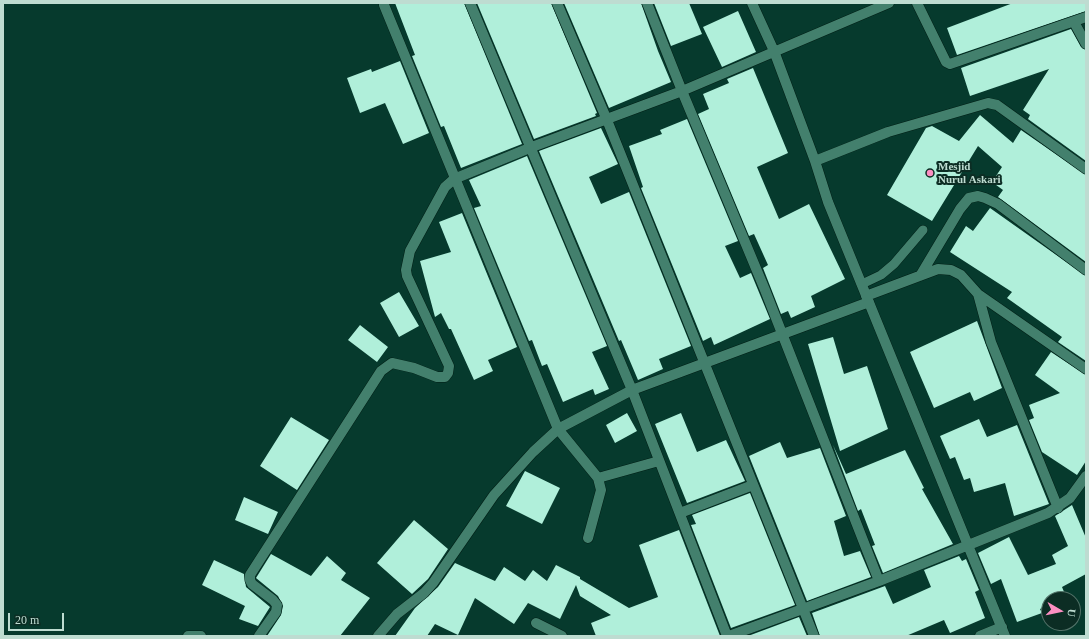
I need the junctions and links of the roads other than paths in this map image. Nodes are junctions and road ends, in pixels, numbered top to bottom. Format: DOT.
graph roads {
  1 [pos="470,3"];
  2 [pos="557,3"];
  3 [pos="647,3"];
  4 [pos="752,3"];
  5 [pos="889,3"];
  6 [pos="917,3"];
  7 [pos="384,5"];
  8 [pos="1086,17"];
  9 [pos="1074,22"];
  10 [pos="1086,44"];
  11 [pos="774,51"];
  12 [pos="682,91"];
  13 [pos="607,120"];
  14 [pos="532,147"];
  15 [pos="815,161"];
  16 [pos="1086,168"];
  17 [pos="454,179"];
  18 [pos="923,230"];
  19 [pos="1086,270"];
  20 [pos="920,276"];
  21 [pos="862,284"];
  22 [pos="978,294"];
  23 [pos="868,299"];
  24 [pos="782,333"];
  25 [pos="703,362"];
  26 [pos="1086,369"];
  27 [pos="632,390"];
  28 [pos="558,429"];
  29 [pos="659,461"];
  30 [pos="1086,476"];
  31 [pos="598,478"];
  32 [pos="753,485"];
  33 [pos="1058,508"];
  34 [pos="680,513"];
  35 [pos="588,538"];
  36 [pos="968,545"];
  37 [pos="878,581"];
  38 [pos="802,609"];
  39 [pos="536,623"];
  40 [pos="1003,632"];
  41 [pos="188,636"];
  42 [pos="200,636"];
  43 [pos="259,636"];
  44 [pos="378,636"];
  45 [pos="562,636"];
  46 [pos="728,636"];
  47 [pos="814,636"];
  48 [pos="980,636"];
  1 -- 14 [label="street"];
  2 -- 13 [label="street"];
  3 -- 12 [label="street"];
  4 -- 11 [label="street"];
  5 -- 11 [label="street"];
  6 -- 9 [label="street"];
  7 -- 17 [label="street"];
  8 -- 9 [label="street"];
  9 -- 10 [label="street"];
  11 -- 12 [label="street"];
  11 -- 15 [label="street"];
  12 -- 13 [label="street"];
  12 -- 24 [label="street"];
  13 -- 14 [label="street"];
  13 -- 25 [label="street"];
  14 -- 17 [label="street"];
  14 -- 27 [label="street"];
  15 -- 16 [label="street"];
  15 -- 21 [label="street"];
  17 -- 28 [label="street"];
  17 -- 43 [label="street"];
  18 -- 21 [label="lane"];
  19 -- 20 [label="street"];
  20 -- 22 [label="street"];
  20 -- 23 [label="street"];
  21 -- 23 [label="street"];
  22 -- 26 [label="street"];
  22 -- 33 [label="street"];
  23 -- 24 [label="street"];
  23 -- 36 [label="street"];
  24 -- 25 [label="street"];
  24 -- 37 [label="street"];
  25 -- 27 [label="street"];
  25 -- 32 [label="street"];
  27 -- 28 [label="street"];
  27 -- 29 [label="street"];
  28 -- 31 [label="street"];
  28 -- 44 [label="street"];
  29 -- 31 [label="street"];
  29 -- 34 [label="street"];
  30 -- 33 [label="street"];
  31 -- 35 [label="street"];
  32 -- 34 [label="street"];
  32 -- 38 [label="street"];
  33 -- 36 [label="street"];
  34 -- 46 [label="street"];
  36 -- 37 [label="street"];
  36 -- 40 [label="street"];
  37 -- 38 [label="street"];
  38 -- 46 [label="street"];
  38 -- 47 [label="street"];
  39 -- 45 [label="street"];
  40 -- 48 [label="street"];
  41 -- 42 [label="street"];
}
